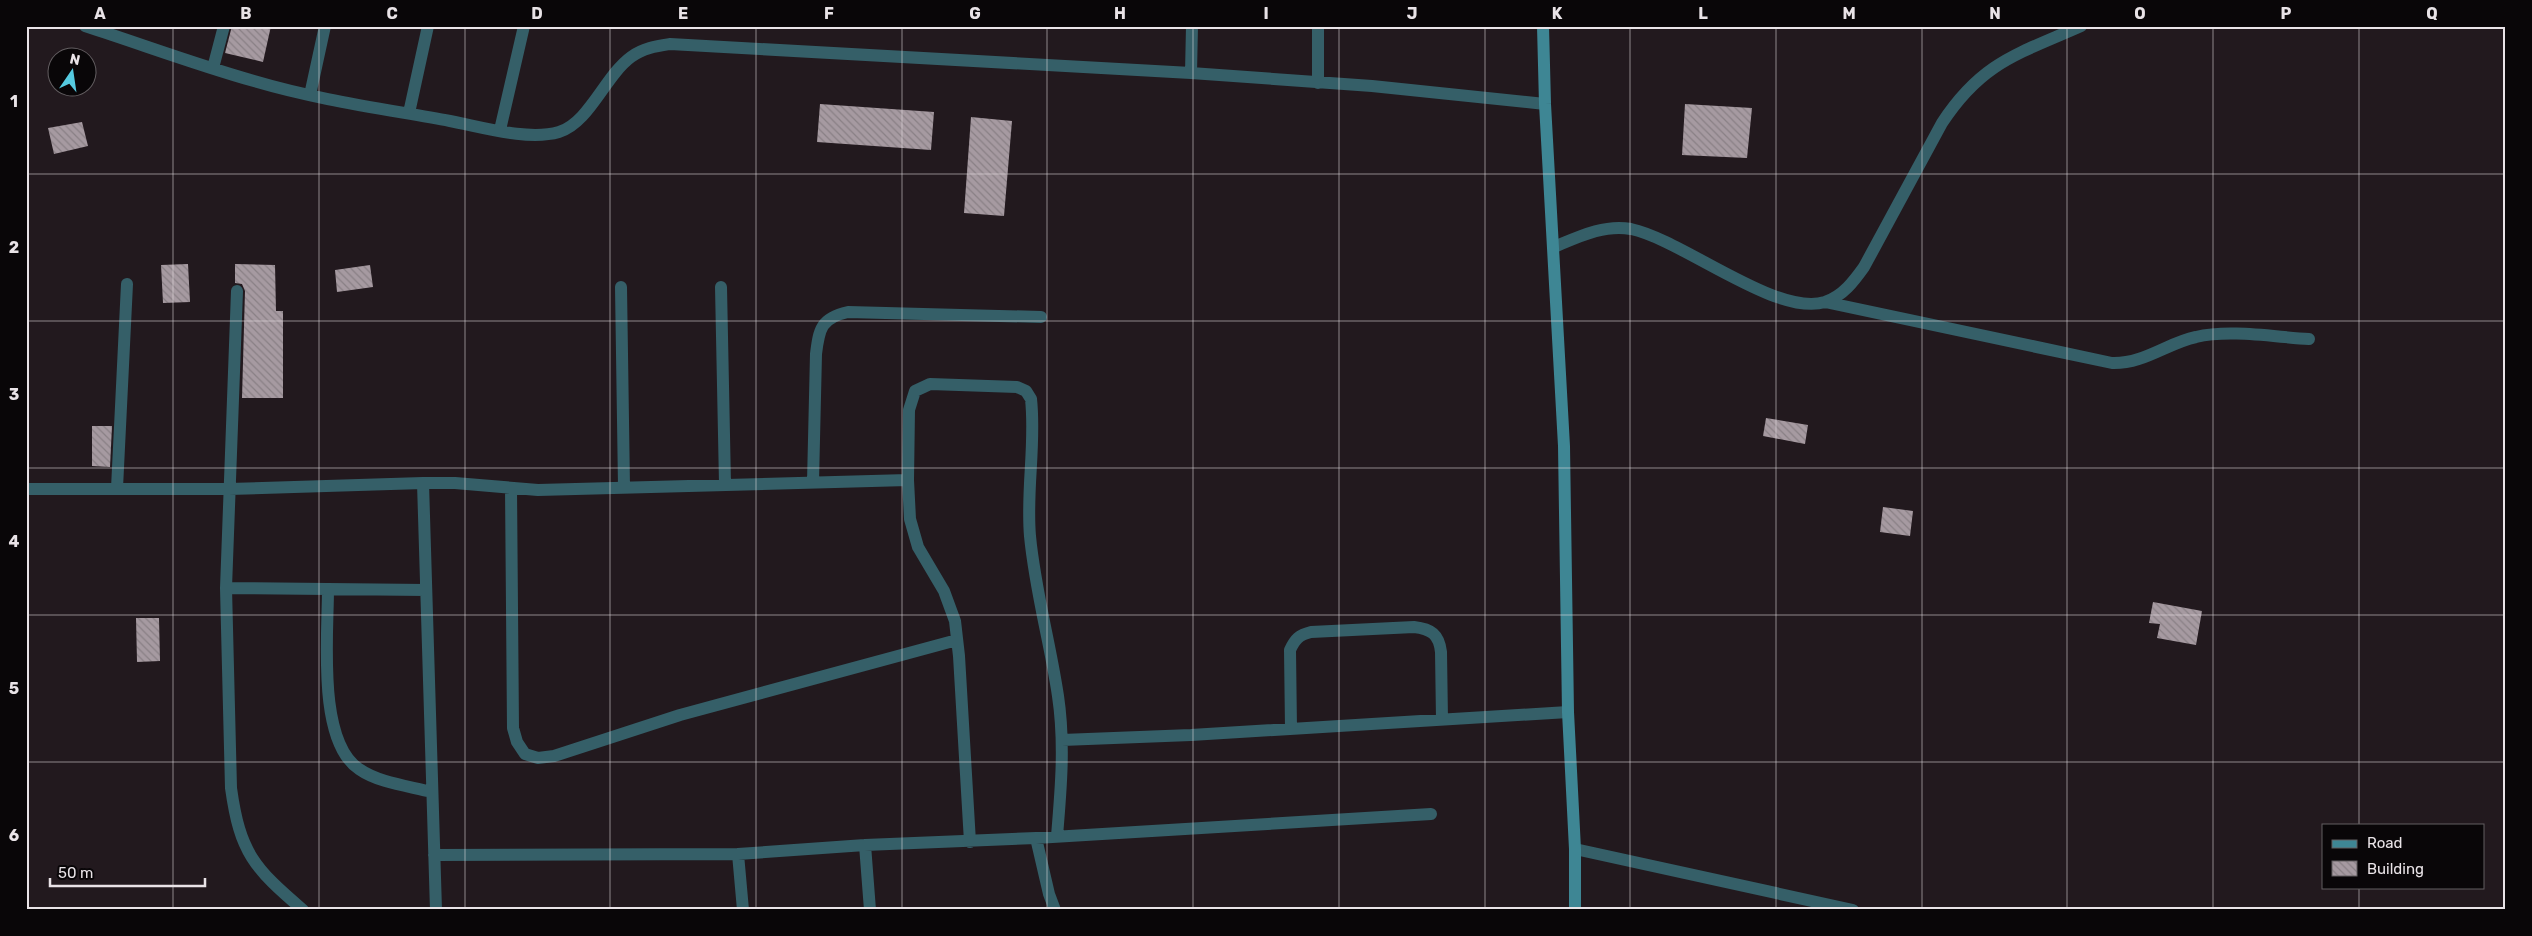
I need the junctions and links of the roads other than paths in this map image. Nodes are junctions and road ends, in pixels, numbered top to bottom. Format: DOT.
graph roads {
  1 [pos="85,26"];
  2 [pos="224,26"];
  3 [pos="325,26"];
  4 [pos="428,26"];
  5 [pos="524,26"];
  6 [pos="1192,26"];
  7 [pos="1318,26"];
  8 [pos="1543,26"];
  9 [pos="2080,26"];
  10 [pos="213,68"];
  11 [pos="1191,73"];
  12 [pos="1318,82"];
  13 [pos="310,94"];
  14 [pos="1545,104"];
  15 [pos="409,113"];
  16 [pos="500,130"];
  17 [pos="1554,247"];
  18 [pos="127,284"];
  19 [pos="721,287"];
  20 [pos="621,288"];
  21 [pos="237,291"];
  22 [pos="1825,302"];
  23 [pos="1041,317"];
  24 [pos="2309,339"];
  25 [pos="908,480"];
  26 [pos="813,482"];
  27 [pos="423,483"];
  28 [pos="725,484"];
  29 [pos="624,487"];
  30 [pos="117,488"];
  31 [pos="511,488"];
  32 [pos="26,489"];
  33 [pos="229,489"];
  34 [pos="226,588"];
  35 [pos="328,589"];
  36 [pos="426,590"];
  37 [pos="957,640"];
  38 [pos="1568,712"];
  39 [pos="1442,720"];
  40 [pos="1291,729"];
  41 [pos="1062,740"];
  42 [pos="432,792"];
  43 [pos="1431,814"];
  44 [pos="1057,836"];
  45 [pos="1036,838"];
  46 [pos="970,842"];
  47 [pos="865,845"];
  48 [pos="1575,849"];
  49 [pos="738,854"];
  50 [pos="434,855"];
  51 [pos="302,910"];
  52 [pos="436,910"];
  53 [pos="743,910"];
  54 [pos="870,910"];
  55 [pos="1055,910"];
  56 [pos="1575,910"];
  57 [pos="1853,910"];
  1 -- 10 [label="street"];
  2 -- 10 [label="street"];
  3 -- 13 [label="street"];
  4 -- 15 [label="street"];
  5 -- 16 [label="street"];
  6 -- 11 [label="street"];
  7 -- 12 [label="street"];
  8 -- 14 [label="street"];
  9 -- 22 [label="street"];
  10 -- 13 [label="street"];
  11 -- 12 [label="street"];
  11 -- 16 [label="street"];
  12 -- 14 [label="street"];
  13 -- 15 [label="street"];
  14 -- 17 [label="street"];
  15 -- 16 [label="street"];
  17 -- 22 [label="street"];
  17 -- 38 [label="street"];
  18 -- 30 [label="street"];
  19 -- 28 [label="street"];
  20 -- 29 [label="street"];
  21 -- 33 [label="street"];
  22 -- 24 [label="street"];
  23 -- 26 [label="street"];
  25 -- 26 [label="street"];
  25 -- 37 [label="street"];
  25 -- 41 [label="street"];
  26 -- 28 [label="street"];
  27 -- 31 [label="street"];
  27 -- 33 [label="street"];
  27 -- 36 [label="street"];
  28 -- 29 [label="street"];
  29 -- 31 [label="street"];
  30 -- 32 [label="street"];
  30 -- 33 [label="street"];
  31 -- 37 [label="street"];
  33 -- 34 [label="street"];
  34 -- 35 [label="street"];
  34 -- 51 [label="street"];
  35 -- 36 [label="street"];
  35 -- 42 [label="street"];
  36 -- 42 [label="street"];
  37 -- 46 [label="street"];
  38 -- 39 [label="street"];
  38 -- 48 [label="street"];
  39 -- 40 [label="street"];
  39 -- 40 [label="street"];
  40 -- 41 [label="street"];
  41 -- 44 [label="street"];
  42 -- 50 [label="street"];
  43 -- 44 [label="street"];
  44 -- 45 [label="street"];
  45 -- 46 [label="street"];
  45 -- 55 [label="street"];
  46 -- 47 [label="street"];
  47 -- 49 [label="street"];
  47 -- 54 [label="street"];
  48 -- 56 [label="street"];
  48 -- 57 [label="street"];
  49 -- 50 [label="street"];
  49 -- 53 [label="street"];
  50 -- 52 [label="street"];
}
